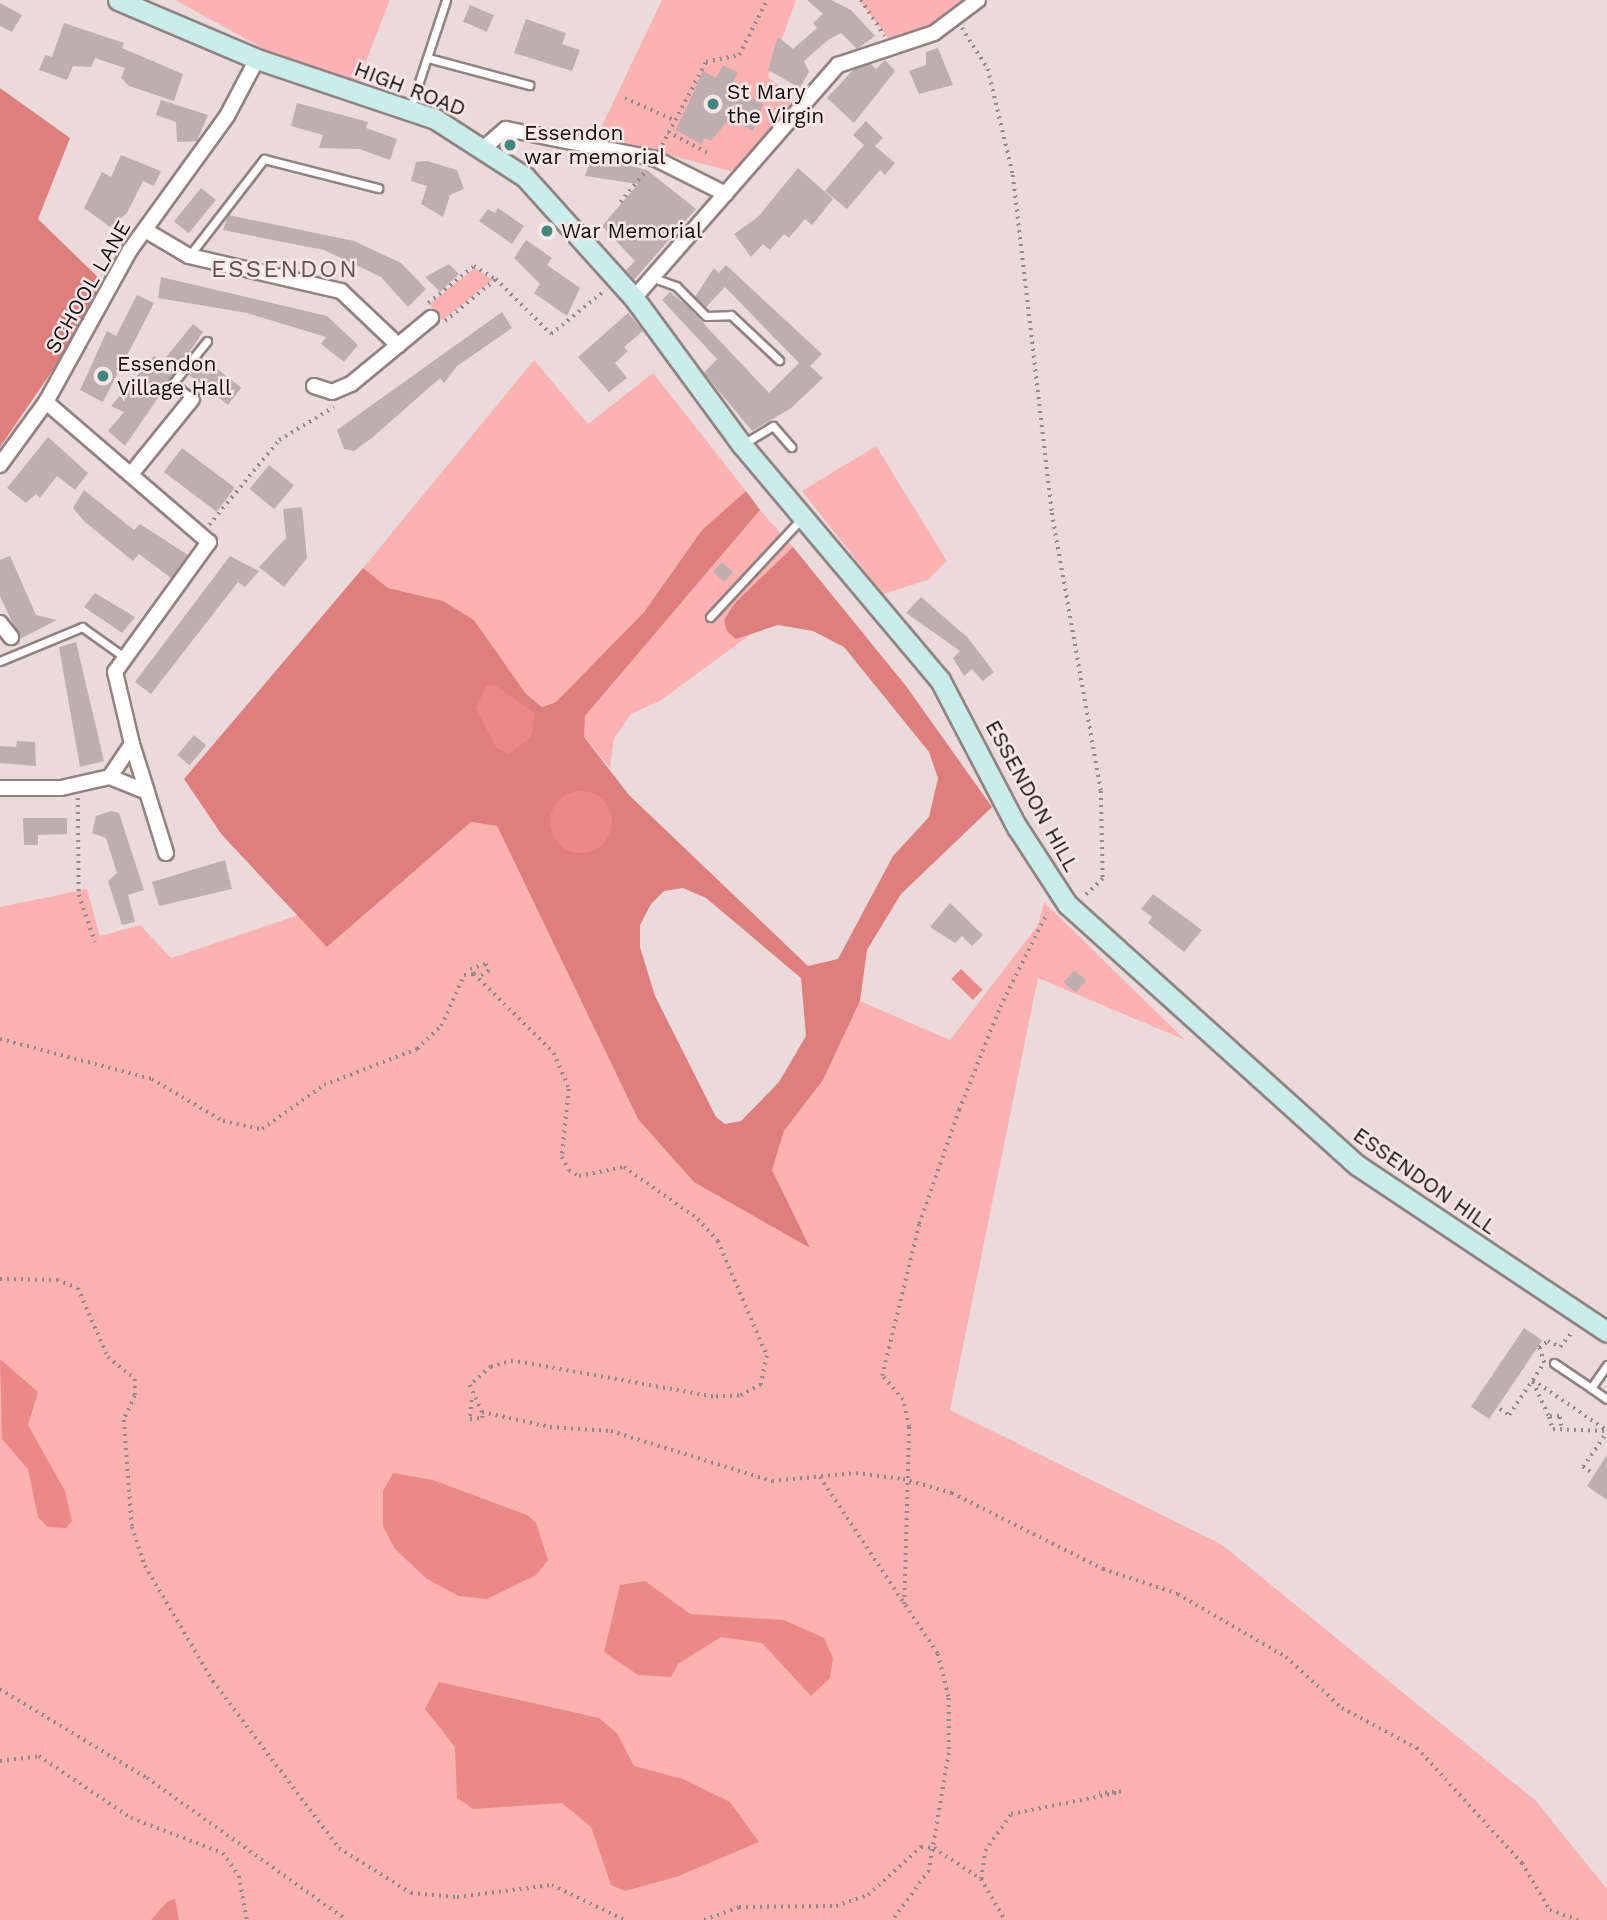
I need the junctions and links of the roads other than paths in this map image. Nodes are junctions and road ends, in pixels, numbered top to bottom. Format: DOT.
graph roads {
  1 [pos="118,0"];
  2 [pos="446,0"];
  3 [pos="978,0"];
  4 [pos="428,58"];
  5 [pos="257,59"];
  6 [pos="529,85"];
  7 [pos="410,110"];
  8 [pos="485,146"];
  9 [pos="378,188"];
  10 [pos="726,194"];
  11 [pos="145,230"];
  12 [pos="189,256"];
  13 [pos="650,277"];
  14 [pos="634,298"];
  15 [pos="433,324"];
  16 [pos="207,341"];
  17 [pos="398,345"];
  18 [pos="779,359"];
  19 [pos="314,386"];
  20 [pos="191,399"];
  21 [pos="46,402"];
  22 [pos="742,445"];
  23 [pos="791,447"];
  24 [pos="0,464"];
  25 [pos="132,473"];
  26 [pos="802,518"];
  27 [pos="710,618"];
  28 [pos="0,623"];
  29 [pos="11,636"];
  30 [pos="124,657"];
  31 [pos="0,661"];
  32 [pos="132,744"];
  33 [pos="110,777"];
  34 [pos="0,789"];
  35 [pos="147,792"];
  36 [pos="166,853"];
  37 [pos="1607,1332"];
  38 [pos="1554,1363"];
  39 [pos="1607,1365"];
  40 [pos="1591,1388"];
  41 [pos="1607,1399"];
  1 -- 5 [label="main road, HIGH ROAD"];
  2 -- 4 [label="lane"];
  3 -- 10 [label="street"];
  4 -- 6 [label="lane"];
  4 -- 7 [label="lane"];
  5 -- 7 [label="main road, HIGH ROAD"];
  5 -- 11 [label="street, SCHOOL LANE"];
  7 -- 8 [label="main road, HIGH ROAD"];
  8 -- 10 [label="street"];
  8 -- 14 [label="main road, HIGH ROAD"];
  9 -- 12 [label="lane"];
  10 -- 13 [label="street"];
  11 -- 12 [label="street"];
  11 -- 21 [label="street, SCHOOL LANE"];
  12 -- 17 [label="street"];
  13 -- 14 [label="street"];
  13 -- 18 [label="lane"];
  14 -- 22 [label="main road, ESSENDON HILL"];
  15 -- 17 [label="street"];
  16 -- 20 [label="lane"];
  17 -- 19 [label="street"];
  20 -- 25 [label="street"];
  21 -- 24 [label="street, SCHOOL LANE"];
  21 -- 25 [label="street"];
  22 -- 23 [label="lane"];
  22 -- 26 [label="main road, ESSENDON HILL"];
  25 -- 30 [label="street"];
  26 -- 27 [label="lane"];
  26 -- 37 [label="main road, ESSENDON HILL"];
  28 -- 29 [label="street"];
  30 -- 31 [label="lane"];
  30 -- 32 [label="street"];
  32 -- 33 [label="street"];
  32 -- 35 [label="street"];
  33 -- 34 [label="street"];
  33 -- 35 [label="street"];
  35 -- 36 [label="street"];
  38 -- 40 [label="lane"];
  39 -- 40 [label="lane"];
  40 -- 41 [label="lane"];
}
